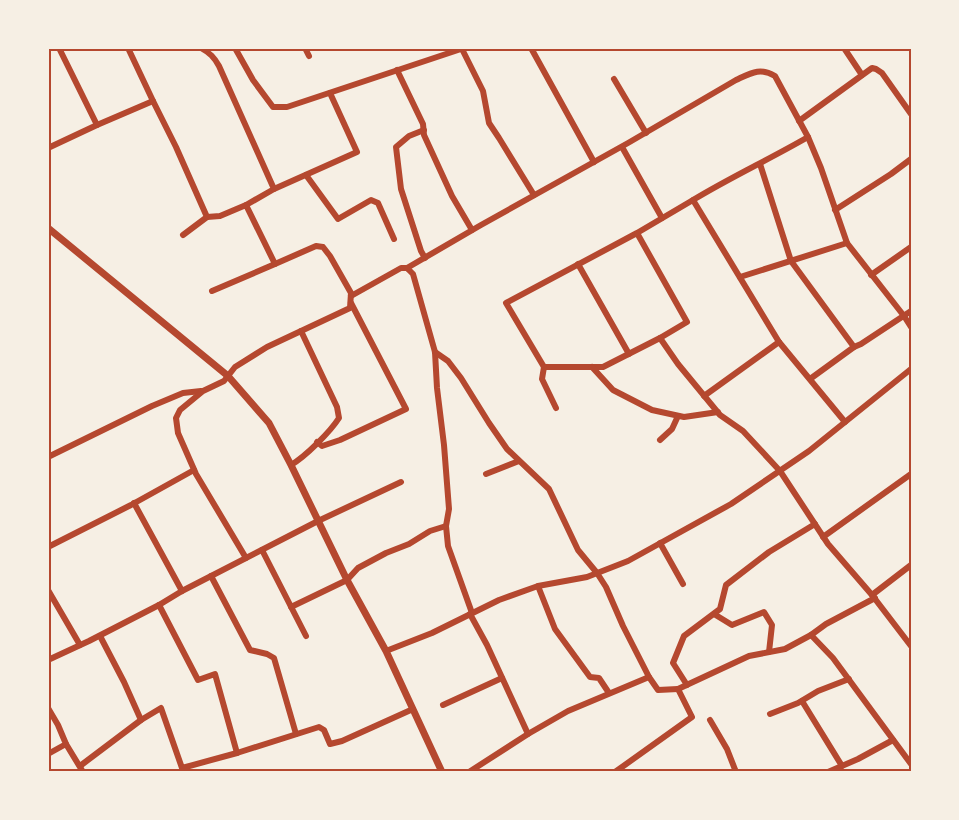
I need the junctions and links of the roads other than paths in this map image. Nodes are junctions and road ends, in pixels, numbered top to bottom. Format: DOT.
graph roads {
  1 [pos="59,48"];
  2 [pos="128,48"];
  3 [pos="201,48"];
  4 [pos="235,48"];
  5 [pos="305,48"];
  6 [pos="463,48"];
  7 [pos="531,48"];
  8 [pos="844,48"];
  9 [pos="454,50"];
  10 [pos="309,56"];
  11 [pos="397,70"];
  12 [pos="862,75"];
  13 [pos="614,79"];
  14 [pos="330,93"];
  15 [pos="153,101"];
  16 [pos="911,114"];
  17 [pos="799,121"];
  18 [pos="97,124"];
  19 [pos="424,130"];
  20 [pos="646,133"];
  21 [pos="808,137"];
  22 [pos="622,147"];
  23 [pos="48,148"];
  24 [pos="911,159"];
  25 [pos="594,162"];
  26 [pos="760,164"];
  27 [pos="306,175"];
  28 [pos="274,189"];
  29 [pos="534,195"];
  30 [pos="693,200"];
  31 [pos="246,204"];
  32 [pos="835,210"];
  33 [pos="207,217"];
  34 [pos="662,218"];
  35 [pos="48,228"];
  36 [pos="472,230"];
  37 [pos="636,233"];
  38 [pos="183,235"];
  39 [pos="394,239"];
  40 [pos="847,243"];
  41 [pos="911,247"];
  42 [pos="424,258"];
  43 [pos="791,261"];
  44 [pos="275,264"];
  45 [pos="578,264"];
  46 [pos="407,268"];
  47 [pos="871,275"];
  48 [pos="740,277"];
  49 [pos="212,291"];
  50 [pos="351,299"];
  51 [pos="911,311"];
  52 [pos="904,316"];
  53 [pos="911,327"];
  54 [pos="301,331"];
  55 [pos="660,338"];
  56 [pos="779,342"];
  57 [pos="854,347"];
  58 [pos="435,352"];
  59 [pos="629,354"];
  60 [pos="544,367"];
  61 [pos="592,368"];
  62 [pos="911,369"];
  63 [pos="228,376"];
  64 [pos="810,379"];
  65 [pos="203,391"];
  66 [pos="704,396"];
  67 [pos="556,408"];
  68 [pos="718,412"];
  69 [pos="678,416"];
  70 [pos="845,422"];
  71 [pos="660,441"];
  72 [pos="317,442"];
  73 [pos="48,457"];
  74 [pos="519,461"];
  75 [pos="291,465"];
  76 [pos="194,470"];
  77 [pos="780,471"];
  78 [pos="486,474"];
  79 [pos="911,474"];
  80 [pos="401,482"];
  81 [pos="134,503"];
  82 [pos="318,521"];
  83 [pos="815,524"];
  84 [pos="446,526"];
  85 [pos="824,537"];
  86 [pos="660,543"];
  87 [pos="48,547"];
  88 [pos="262,550"];
  89 [pos="246,558"];
  90 [pos="911,565"];
  91 [pos="597,573"];
  92 [pos="211,576"];
  93 [pos="347,580"];
  94 [pos="683,584"];
  95 [pos="538,586"];
  96 [pos="48,590"];
  97 [pos="182,591"];
  98 [pos="873,596"];
  99 [pos="159,605"];
  100 [pos="291,607"];
  101 [pos="471,614"];
  102 [pos="714,614"];
  103 [pos="811,635"];
  104 [pos="100,636"];
  105 [pos="306,636"];
  106 [pos="80,645"];
  107 [pos="911,646"];
  108 [pos="386,651"];
  109 [pos="769,652"];
  110 [pos="48,660"];
  111 [pos="649,676"];
  112 [pos="502,678"];
  113 [pos="849,679"];
  114 [pos="687,685"];
  115 [pos="678,689"];
  116 [pos="609,693"];
  117 [pos="802,701"];
  118 [pos="443,705"];
  119 [pos="48,708"];
  120 [pos="413,709"];
  121 [pos="770,714"];
  122 [pos="141,720"];
  123 [pos="710,720"];
  124 [pos="296,734"];
  125 [pos="528,734"];
  126 [pos="893,740"];
  127 [pos="66,744"];
  128 [pos="237,753"];
  129 [pos="48,754"];
  130 [pos="911,764"];
  131 [pos="842,766"];
  132 [pos="82,769"];
  133 [pos="478,770"];
  134 [pos="442,772"];
  135 [pos="469,772"];
  136 [pos="615,772"];
  137 [pos="736,772"];
  138 [pos="828,772"];
  1 -- 18 [label="street"];
  2 -- 15 [label="street"];
  3 -- 28 [label="street"];
  4 -- 14 [label="street"];
  5 -- 10 [label="street"];
  6 -- 9 [label="street"];
  6 -- 29 [label="street"];
  7 -- 25 [label="street"];
  8 -- 12 [label="street"];
  9 -- 11 [label="street"];
  11 -- 14 [label="street"];
  11 -- 19 [label="street"];
  12 -- 16 [label="street"];
  12 -- 17 [label="street"];
  13 -- 20 [label="street"];
  14 -- 27 [label="street"];
  15 -- 18 [label="street"];
  15 -- 33 [label="street"];
  17 -- 20 [label="street"];
  17 -- 21 [label="street"];
  18 -- 23 [label="street"];
  19 -- 36 [label="street"];
  19 -- 42 [label="street"];
  20 -- 22 [label="street"];
  21 -- 26 [label="street"];
  21 -- 32 [label="street"];
  22 -- 25 [label="street"];
  22 -- 34 [label="street"];
  24 -- 32 [label="street"];
  25 -- 29 [label="street"];
  26 -- 30 [label="street"];
  26 -- 43 [label="street"];
  27 -- 28 [label="street"];
  27 -- 39 [label="street"];
  28 -- 31 [label="street"];
  29 -- 36 [label="street"];
  30 -- 34 [label="street"];
  30 -- 48 [label="street"];
  31 -- 33 [label="street"];
  31 -- 44 [label="street"];
  32 -- 40 [label="street"];
  33 -- 38 [label="street"];
  34 -- 37 [label="street"];
  35 -- 63 [label="street"];
  36 -- 42 [label="street"];
  37 -- 45 [label="street"];
  37 -- 55 [label="street"];
  40 -- 43 [label="street"];
  40 -- 47 [label="street"];
  41 -- 47 [label="street"];
  42 -- 46 [label="street"];
  43 -- 48 [label="street"];
  43 -- 57 [label="street"];
  44 -- 49 [label="street"];
  44 -- 50 [label="street"];
  45 -- 59 [label="street"];
  45 -- 60 [label="street"];
  46 -- 50 [label="street"];
  46 -- 58 [label="street"];
  47 -- 52 [label="street"];
  48 -- 56 [label="street"];
  50 -- 54 [label="street"];
  50 -- 72 [label="street"];
  51 -- 52 [label="street"];
  52 -- 53 [label="street"];
  52 -- 57 [label="street"];
  54 -- 63 [label="street"];
  54 -- 72 [label="street"];
  55 -- 59 [label="street"];
  55 -- 66 [label="street"];
  56 -- 64 [label="street"];
  56 -- 66 [label="street"];
  57 -- 64 [label="street"];
  58 -- 74 [label="street"];
  58 -- 84 [label="street"];
  59 -- 61 [label="street"];
  60 -- 61 [label="street"];
  60 -- 67 [label="street"];
  61 -- 69 [label="street"];
  62 -- 70 [label="street"];
  63 -- 65 [label="street"];
  63 -- 75 [label="street"];
  64 -- 70 [label="street"];
  65 -- 73 [label="street"];
  65 -- 76 [label="street"];
  66 -- 68 [label="street"];
  68 -- 69 [label="street"];
  68 -- 77 [label="street"];
  69 -- 71 [label="street"];
  70 -- 77 [label="street"];
  72 -- 75 [label="street"];
  74 -- 78 [label="street"];
  74 -- 91 [label="street"];
  75 -- 82 [label="street"];
  76 -- 81 [label="street"];
  76 -- 89 [label="street"];
  77 -- 83 [label="street"];
  77 -- 86 [label="street"];
  79 -- 85 [label="street"];
  80 -- 82 [label="street"];
  81 -- 87 [label="street"];
  81 -- 97 [label="street"];
  82 -- 88 [label="street"];
  82 -- 93 [label="street"];
  83 -- 85 [label="street"];
  83 -- 102 [label="street"];
  84 -- 93 [label="street"];
  84 -- 101 [label="street"];
  85 -- 98 [label="street"];
  86 -- 91 [label="street"];
  86 -- 94 [label="street"];
  88 -- 89 [label="street"];
  88 -- 100 [label="street"];
  89 -- 92 [label="street"];
  90 -- 98 [label="street"];
  91 -- 95 [label="street"];
  91 -- 111 [label="street"];
  92 -- 97 [label="street"];
  92 -- 124 [label="street"];
  93 -- 100 [label="street"];
  93 -- 108 [label="street"];
  95 -- 101 [label="street"];
  95 -- 116 [label="street"];
  96 -- 106 [label="street"];
  97 -- 99 [label="street"];
  98 -- 103 [label="street"];
  98 -- 107 [label="street"];
  99 -- 104 [label="street"];
  99 -- 128 [label="street"];
  100 -- 105 [label="street"];
  101 -- 108 [label="street"];
  101 -- 112 [label="street"];
  102 -- 109 [label="street"];
  102 -- 114 [label="street"];
  103 -- 109 [label="street"];
  103 -- 113 [label="street"];
  104 -- 106 [label="street"];
  104 -- 122 [label="street"];
  106 -- 110 [label="street"];
  108 -- 120 [label="street"];
  109 -- 114 [label="street"];
  111 -- 115 [label="street"];
  111 -- 116 [label="street"];
  112 -- 118 [label="street"];
  112 -- 125 [label="street"];
  113 -- 117 [label="street"];
  113 -- 126 [label="street"];
  114 -- 115 [label="street"];
  115 -- 136 [label="street"];
  116 -- 125 [label="street"];
  117 -- 121 [label="street"];
  117 -- 131 [label="street"];
  119 -- 127 [label="street"];
  120 -- 124 [label="street"];
  120 -- 134 [label="street"];
  122 -- 128 [label="street"];
  122 -- 132 [label="street"];
  123 -- 137 [label="street"];
  124 -- 128 [label="street"];
  125 -- 133 [label="street"];
  126 -- 130 [label="street"];
  126 -- 131 [label="street"];
  127 -- 129 [label="street"];
  127 -- 132 [label="street"];
  131 -- 138 [label="street"];
  133 -- 135 [label="street"];
}
